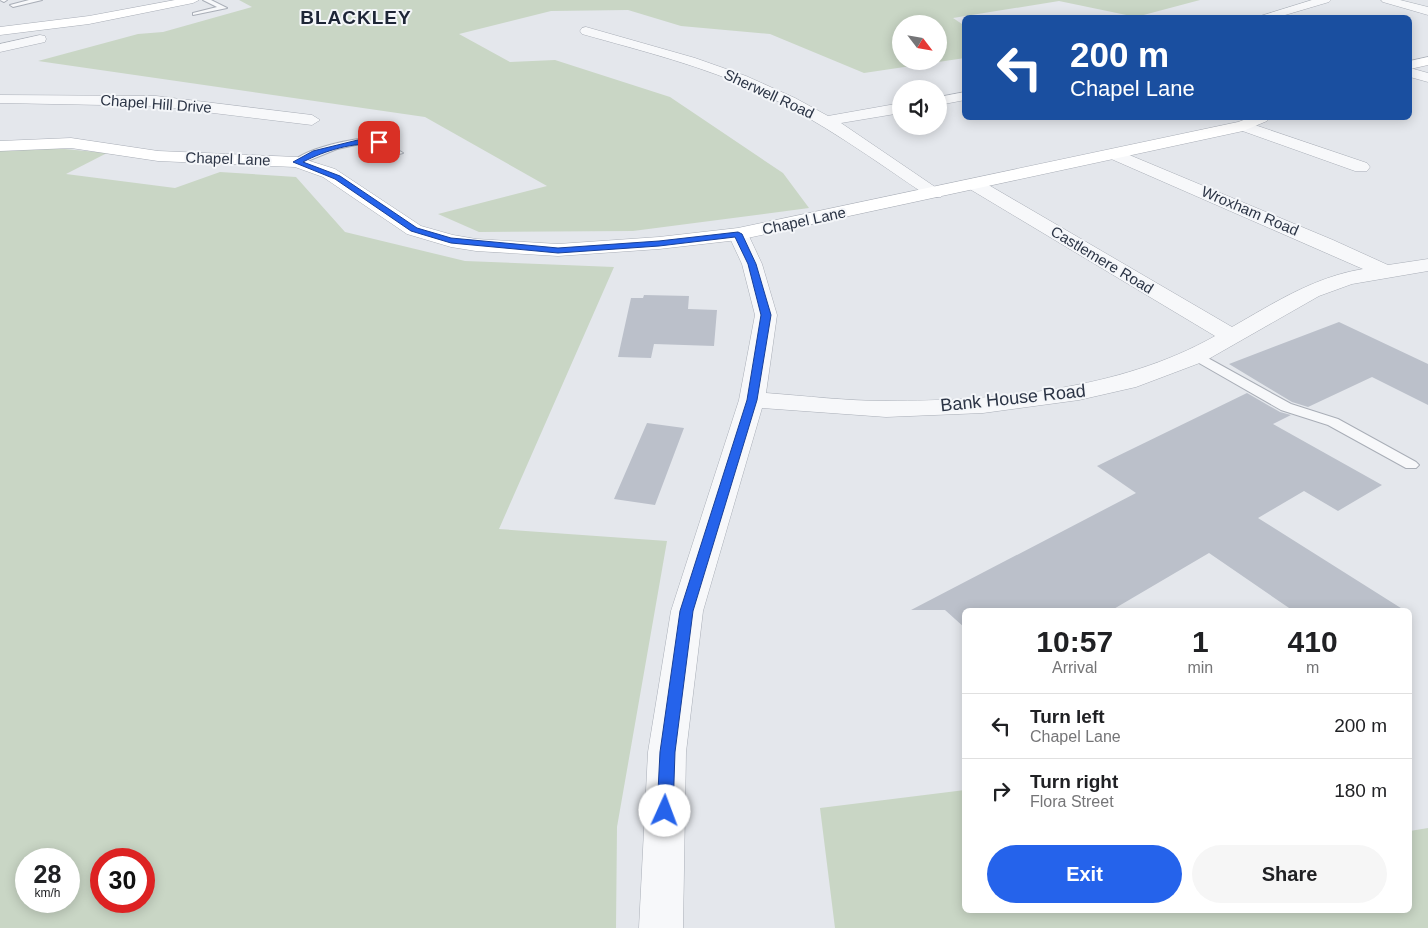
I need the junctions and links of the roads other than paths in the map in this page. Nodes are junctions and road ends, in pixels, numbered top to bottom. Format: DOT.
graph roads {
  1 [pos="2,0"];
  2 [pos="39,0"];
  3 [pos="193,0"];
  4 [pos="206,0"];
  5 [pos="1325,0"];
  6 [pos="1387,0"];
  7 [pos="16,8"];
  8 [pos="5,9"];
  9 [pos="1428,11"];
  10 [pos="195,14"];
  11 [pos="1271,15"];
  12 [pos="25,28"];
  13 [pos="0,31"];
  14 [pos="586,31"];
  15 [pos="40,39"];
  16 [pos="52,45"];
  17 [pos="0,48"];
  18 [pos="1428,61"];
  19 [pos="1412,65"];
  20 [pos="1412,73"];
  21 [pos="1428,78"];
  22 [pos="962,97"];
  23 [pos="0,99"];
  24 [pos="947,99"];
  25 [pos="892,110"];
  26 [pos="312,120"];
  27 [pos="1256,120"];
  28 [pos="826,121"];
  29 [pos="1243,126"];
  30 [pos="0,146"];
  31 [pos="398,153"];
  32 [pos="1115,154"];
  33 [pos="297,162"];
  34 [pos="1361,167"];
  35 [pos="974,184"];
  36 [pos="935,192"];
  37 [pos="738,234"];
  38 [pos="1428,264"];
  39 [pos="1383,271"];
  40 [pos="1231,336"];
  41 [pos="1197,356"];
  42 [pos="752,400"];
  43 [pos="1411,465"];
  44 [pos="661,928"];
  1 -- 7 [label="lane"];
  2 -- 7 [label="lane"];
  3 -- 12 [label="street"];
  4 -- 10 [label="lane"];
  5 -- 11 [label="street"];
  6 -- 9 [label="street"];
  7 -- 8 [label="lane"];
  12 -- 13 [label="street"];
  12 -- 15 [label="street"];
  14 -- 28 [label="street, Sherwell Road"];
  15 -- 16 [label="street"];
  15 -- 17 [label="street"];
  18 -- 19 [label="street"];
  20 -- 21 [label="street"];
  22 -- 24 [label="street"];
  23 -- 26 [label="street, Chapel Hill Drive"];
  25 -- 28 [label="street"];
  27 -- 29 [label="street, Chapel Lane"];
  28 -- 36 [label="street, Sherwell Road"];
  29 -- 32 [label="street, Chapel Lane"];
  29 -- 34 [label="street"];
  30 -- 33 [label="street, Chapel Lane"];
  31 -- 33 [label="lane"];
  32 -- 35 [label="street, Chapel Lane"];
  32 -- 39 [label="street, Wroxham Road"];
  33 -- 37 [label="street, Chapel Lane"];
  35 -- 36 [label="street, Chapel Lane"];
  35 -- 40 [label="street, Castlemere Road"];
  36 -- 37 [label="street, Chapel Lane"];
  37 -- 42 [label="street"];
  38 -- 39 [label="street, Bank House Road"];
  39 -- 40 [label="street, Bank House Road"];
  40 -- 41 [label="street, Bank House Road"];
  41 -- 42 [label="street, Bank House Road"];
  41 -- 43 [label="lane"];
  42 -- 44 [label="street"];
}
